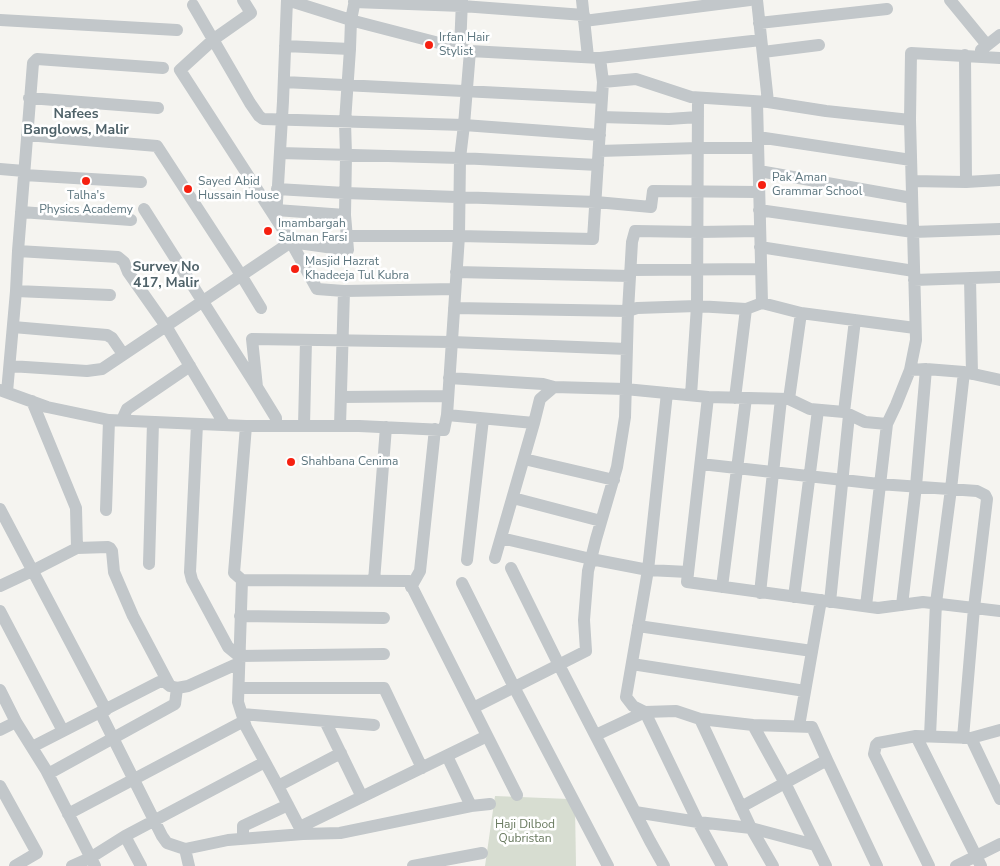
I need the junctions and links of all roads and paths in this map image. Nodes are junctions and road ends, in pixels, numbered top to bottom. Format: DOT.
graph roads {
  1 [pos="243,0"];
  2 [pos="582,0"];
  3 [pos="750,0"];
  4 [pos="757,0"];
  5 [pos="950,0"];
  6 [pos="354,1"];
  7 [pos="462,3"];
  8 [pos="193,5"];
  9 [pos="887,9"];
  10 [pos="584,18"];
  11 [pos="0,20"];
  12 [pos="351,20"];
  13 [pos="759,23"];
  14 [pos="177,30"];
  15 [pos="1000,35"];
  16 [pos="214,39"];
  17 [pos="820,45"];
  18 [pos="987,45"];
  19 [pos="285,46"];
  20 [pos="762,46"];
  21 [pos="350,49"];
  22 [pos="465,50"];
  23 [pos="969,56"];
  24 [pos="594,57"];
  25 [pos="1000,58"];
  26 [pos="163,68"];
  27 [pos="284,82"];
  28 [pos="603,82"];
  29 [pos="348,85"];
  30 [pos="467,90"];
  31 [pos="29,98"];
  32 [pos="602,98"];
  33 [pos="698,98"];
  34 [pos="762,102"];
  35 [pos="158,108"];
  36 [pos="601,117"];
  37 [pos="698,117"];
  38 [pos="282,120"];
  39 [pos="910,120"];
  40 [pos="345,122"];
  41 [pos="464,125"];
  42 [pos="600,135"];
  43 [pos="27,136"];
  44 [pos="758,142"];
  45 [pos="698,148"];
  46 [pos="599,151"];
  47 [pos="280,153"];
  48 [pos="346,155"];
  49 [pos="460,158"];
  50 [pos="911,160"];
  51 [pos="598,166"];
  52 [pos="0,169"];
  53 [pos="758,171"];
  54 [pos="24,173"];
  55 [pos="1000,180"];
  56 [pos="912,181"];
  57 [pos="141,182"];
  58 [pos="966,182"];
  59 [pos="277,189"];
  60 [pos="698,192"];
  61 [pos="759,192"];
  62 [pos="345,193"];
  63 [pos="460,197"];
  64 [pos="912,198"];
  65 [pos="596,202"];
  66 [pos="144,209"];
  67 [pos="760,210"];
  68 [pos="21,212"];
  69 [pos="276,215"];
  70 [pos="345,215"];
  71 [pos="131,220"];
  72 [pos="1000,229"];
  73 [pos="760,230"];
  74 [pos="698,232"];
  75 [pos="913,232"];
  76 [pos="346,236"];
  77 [pos="459,236"];
  78 [pos="291,242"];
  79 [pos="760,247"];
  80 [pos="18,251"];
  81 [pos="761,269"];
  82 [pos="697,270"];
  83 [pos="456,272"];
  84 [pos="631,273"];
  85 [pos="241,275"];
  86 [pos="914,276"];
  87 [pos="970,278"];
  88 [pos="1000,278"];
  89 [pos="455,289"];
  90 [pos="344,290"];
  91 [pos="16,291"];
  92 [pos="110,295"];
  93 [pos="203,301"];
  94 [pos="762,303"];
  95 [pos="697,306"];
  96 [pos="261,308"];
  97 [pos="454,308"];
  98 [pos="746,309"];
  99 [pos="628,311"];
  100 [pos="801,313"];
  101 [pos="855,320"];
  102 [pos="166,326"];
  103 [pos="13,327"];
  104 [pos="916,328"];
  105 [pos="306,340"];
  106 [pos="342,341"];
  107 [pos="452,342"];
  108 [pos="627,349"];
  109 [pos="123,354"];
  110 [pos="10,366"];
  111 [pos="190,366"];
  112 [pos="926,368"];
  113 [pos="910,370"];
  114 [pos="968,373"];
  115 [pos="449,378"];
  116 [pos="1000,380"];
  117 [pos="257,386"];
  118 [pos="554,387"];
  119 [pos="625,389"];
  120 [pos="3,391"];
  121 [pos="667,393"];
  122 [pos="691,395"];
  123 [pos="448,396"];
  124 [pos="341,397"];
  125 [pos="708,397"];
  126 [pos="741,398"];
  127 [pos="785,399"];
  128 [pos="32,401"];
  129 [pos="818,410"];
  130 [pos="847,414"];
  131 [pos="447,416"];
  132 [pos="483,419"];
  133 [pos="116,420"];
  134 [pos="153,422"];
  135 [pos="197,424"];
  136 [pos="534,424"];
  137 [pos="887,424"];
  138 [pos="225,425"];
  139 [pos="246,426"];
  140 [pos="276,426"];
  141 [pos="304,426"];
  142 [pos="340,426"];
  143 [pos="386,427"];
  144 [pos="435,429"];
  145 [pos="524,459"];
  146 [pos="701,464"];
  147 [pos="737,468"];
  148 [pos="774,472"];
  149 [pos="810,475"];
  150 [pos="843,479"];
  151 [pos="614,480"];
  152 [pos="879,484"];
  153 [pos="916,486"];
  154 [pos="951,489"];
  155 [pos="513,498"];
  156 [pos="0,509"];
  157 [pos="106,510"];
  158 [pos="601,522"];
  159 [pos="501,538"];
  160 [pos="77,548"];
  161 [pos="495,558"];
  162 [pos="591,559"];
  163 [pos="467,560"];
  164 [pos="148,564"];
  165 [pos="511,568"];
  166 [pos="648,570"];
  167 [pos="32,571"];
  168 [pos="688,572"];
  169 [pos="242,580"];
  170 [pos="374,581"];
  171 [pos="462,583"];
  172 [pos="0,586"];
  173 [pos="411,587"];
  174 [pos="722,587"];
  175 [pos="760,593"];
  176 [pos="794,597"];
  177 [pos="826,601"];
  178 [pos="936,604"];
  179 [pos="902,605"];
  180 [pos="866,606"];
  181 [pos="974,608"];
  182 [pos="0,611"];
  183 [pos="1000,611"];
  184 [pos="240,616"];
  185 [pos="384,618"];
  186 [pos="638,626"];
  187 [pos="812,651"];
  188 [pos="384,654"];
  189 [pos="239,659"];
  190 [pos="632,664"];
  191 [pos="559,665"];
  192 [pos="174,687"];
  193 [pos="514,687"];
  194 [pos="239,688"];
  195 [pos="0,690"];
  196 [pos="805,691"];
  197 [pos="473,708"];
  198 [pos="103,711"];
  199 [pos="645,712"];
  200 [pos="243,717"];
  201 [pos="700,718"];
  202 [pos="326,721"];
  203 [pos="16,722"];
  204 [pos="374,725"];
  205 [pos="753,725"];
  206 [pos="799,726"];
  207 [pos="0,730"];
  208 [pos="1000,730"];
  209 [pos="64,731"];
  210 [pos="596,735"];
  211 [pos="487,736"];
  212 [pos="916,736"];
  213 [pos="930,736"];
  214 [pos="113,738"];
  215 [pos="967,738"];
  216 [pos="32,747"];
  217 [pos="341,753"];
  218 [pos="447,756"];
  219 [pos="827,760"];
  220 [pos="266,762"];
  221 [pos="422,768"];
  222 [pos="48,774"];
  223 [pos="134,779"];
  224 [pos="786,783"];
  225 [pos="0,786"];
  226 [pos="278,786"];
  227 [pos="517,795"];
  228 [pos="362,797"];
  229 [pos="1000,799"];
  230 [pos="490,804"];
  231 [pos="288,805"];
  232 [pos="471,806"];
  233 [pos="741,806"];
  234 [pos="635,812"];
  235 [pos="68,814"];
  236 [pos="154,820"];
  237 [pos="698,822"];
  238 [pos="751,828"];
  239 [pos="301,831"];
  240 [pos="125,836"];
  241 [pos="243,839"];
  242 [pos="1000,844"];
  243 [pos="815,845"];
  244 [pos="186,849"];
  245 [pos="482,852"];
  246 [pos="979,861"];
  247 [pos="92,862"];
  248 [pos="426,864"];
  249 [pos="17,866"];
  250 [pos="72,866"];
  251 [pos="140,866"];
  252 [pos="189,866"];
  253 [pos="413,866"];
  254 [pos="608,866"];
  255 [pos="664,866"];
  256 [pos="722,866"];
  257 [pos="773,866"];
  258 [pos="826,866"];
  259 [pos="877,866"];
  260 [pos="929,866"];
  261 [pos="956,866"];
  1 -- 16 [label="street"];
  2 -- 10 [label="street"];
  3 -- 10 [label="street"];
  4 -- 13 [label="street"];
  5 -- 18 [label="street"];
  6 -- 7 [label="street"];
  6 -- 12 [label="street"];
  7 -- 10 [label="street"];
  7 -- 22 [label="street"];
  8 -- 16 [label="street"];
  9 -- 13 [label="street"];
  10 -- 24 [label="street"];
  11 -- 14 [label="street"];
  12 -- 19 [label="street"];
  12 -- 21 [label="street"];
  12 -- 22 [label="street"];
  13 -- 20 [label="street"];
  15 -- 18 [label="street"];
  16 -- 38 [label="street"];
  16 -- 69 [label="street"];
  17 -- 20 [label="street"];
  18 -- 23 [label="street"];
  19 -- 21 [label="street"];
  19 -- 27 [label="street"];
  20 -- 24 [label="street"];
  20 -- 34 [label="street"];
  21 -- 29 [label="street"];
  22 -- 24 [label="street"];
  22 -- 30 [label="street"];
  23 -- 25 [label="street"];
  23 -- 39 [label="street"];
  23 -- 58 [label="street"];
  24 -- 28 [label="street"];
  26 -- 31 [label="street"];
  27 -- 29 [label="street"];
  27 -- 38 [label="street"];
  28 -- 32 [label="street"];
  28 -- 33 [label="street"];
  29 -- 30 [label="street"];
  29 -- 40 [label="street"];
  30 -- 32 [label="street"];
  30 -- 41 [label="street"];
  31 -- 35 [label="street"];
  31 -- 43 [label="street"];
  32 -- 36 [label="street"];
  33 -- 34 [label="street"];
  33 -- 37 [label="street"];
  34 -- 39 [label="street"];
  34 -- 44 [label="street"];
  36 -- 37 [label="street"];
  36 -- 42 [label="street"];
  37 -- 45 [label="street"];
  38 -- 40 [label="street"];
  38 -- 47 [label="street"];
  39 -- 50 [label="street"];
  40 -- 41 [label="street"];
  40 -- 48 [label="street"];
  41 -- 42 [label="street"];
  41 -- 49 [label="street"];
  42 -- 46 [label="street"];
  43 -- 54 [label="street"];
  43 -- 85 [label="street"];
  44 -- 45 [label="street"];
  44 -- 50 [label="street"];
  44 -- 53 [label="street"];
  45 -- 46 [label="street"];
  45 -- 60 [label="street"];
  46 -- 51 [label="street"];
  47 -- 48 [label="street"];
  47 -- 59 [label="street"];
  48 -- 49 [label="street"];
  48 -- 62 [label="street"];
  49 -- 51 [label="street"];
  49 -- 63 [label="street"];
  50 -- 56 [label="street"];
  51 -- 65 [label="street"];
  52 -- 54 [label="street"];
  53 -- 61 [label="street"];
  53 -- 64 [label="street"];
  54 -- 57 [label="street"];
  54 -- 68 [label="street"];
  55 -- 58 [label="street"];
  56 -- 58 [label="street"];
  56 -- 64 [label="street"];
  59 -- 62 [label="street"];
  59 -- 69 [label="street"];
  60 -- 61 [label="street"];
  60 -- 65 [label="street"];
  60 -- 74 [label="street"];
  61 -- 67 [label="street"];
  62 -- 63 [label="street"];
  62 -- 70 [label="street"];
  63 -- 65 [label="street"];
  63 -- 77 [label="street"];
  64 -- 75 [label="street"];
  65 -- 77 [label="street"];
  66 -- 93 [label="street"];
  67 -- 73 [label="street"];
  67 -- 75 [label="street"];
  68 -- 71 [label="street"];
  68 -- 80 [label="street"];
  69 -- 70 [label="street"];
  69 -- 78 [label="street"];
  70 -- 76 [label="street"];
  72 -- 75 [label="street"];
  73 -- 74 [label="street"];
  73 -- 79 [label="street"];
  74 -- 82 [label="street"];
  74 -- 84 [label="street"];
  75 -- 86 [label="street"];
  76 -- 77 [label="street"];
  76 -- 78 [label="street"];
  77 -- 83 [label="street"];
  78 -- 85 [label="street"];
  78 -- 90 [label="street"];
  79 -- 81 [label="street"];
  79 -- 86 [label="street"];
  80 -- 91 [label="street"];
  80 -- 102 [label="street"];
  81 -- 82 [label="street"];
  81 -- 94 [label="street"];
  82 -- 84 [label="street"];
  82 -- 95 [label="street"];
  83 -- 84 [label="street"];
  83 -- 89 [label="street"];
  84 -- 99 [label="street"];
  85 -- 93 [label="street"];
  85 -- 96 [label="street"];
  86 -- 87 [label="street"];
  86 -- 104 [label="street"];
  87 -- 88 [label="street"];
  87 -- 114 [label="street"];
  89 -- 90 [label="street"];
  89 -- 97 [label="street"];
  90 -- 106 [label="street"];
  91 -- 92 [label="street"];
  91 -- 103 [label="street"];
  93 -- 102 [label="street"];
  93 -- 117 [label="street"];
  94 -- 98 [label="street"];
  94 -- 100 [label="street"];
  95 -- 98 [label="street"];
  95 -- 99 [label="street"];
  95 -- 122 [label="street"];
  97 -- 99 [label="street"];
  97 -- 107 [label="street"];
  98 -- 126 [label="street"];
  99 -- 108 [label="street"];
  100 -- 101 [label="street"];
  100 -- 127 [label="street"];
  101 -- 104 [label="street"];
  101 -- 130 [label="street"];
  102 -- 109 [label="street"];
  102 -- 111 [label="street"];
  103 -- 109 [label="street"];
  103 -- 110 [label="street"];
  104 -- 113 [label="street"];
  105 -- 106 [label="street"];
  105 -- 117 [label="street"];
  105 -- 141 [label="street"];
  106 -- 107 [label="street"];
  106 -- 124 [label="street"];
  107 -- 108 [label="street"];
  107 -- 115 [label="street"];
  108 -- 119 [label="street"];
  109 -- 110 [label="street"];
  110 -- 120 [label="street"];
  111 -- 133 [label="street"];
  111 -- 138 [label="street"];
  112 -- 113 [label="street"];
  112 -- 114 [label="street"];
  112 -- 153 [label="street"];
  113 -- 137 [label="street"];
  114 -- 116 [label="street"];
  114 -- 154 [label="street"];
  115 -- 118 [label="street"];
  115 -- 123 [label="street"];
  117 -- 140 [label="street"];
  118 -- 119 [label="street"];
  118 -- 136 [label="street"];
  119 -- 121 [label="street"];
  119 -- 151 [label="street"];
  120 -- 128 [label="street"];
  121 -- 122 [label="street"];
  121 -- 166 [label="street"];
  122 -- 125 [label="street"];
  123 -- 124 [label="street"];
  123 -- 131 [label="street"];
  124 -- 142 [label="street"];
  125 -- 126 [label="street"];
  125 -- 146 [label="street"];
  126 -- 127 [label="street"];
  126 -- 147 [label="street"];
  127 -- 129 [label="street"];
  127 -- 148 [label="street"];
  128 -- 133 [label="street"];
  128 -- 160 [label="street"];
  129 -- 130 [label="street"];
  129 -- 149 [label="street"];
  130 -- 137 [label="street"];
  130 -- 150 [label="street"];
  131 -- 132 [label="street"];
  131 -- 144 [label="street"];
  132 -- 136 [label="street"];
  132 -- 163 [label="street"];
  133 -- 134 [label="street"];
  133 -- 157 [label="street"];
  134 -- 135 [label="street"];
  134 -- 164 [label="street"];
  135 -- 138 [label="street"];
  135 -- 189 [label="street"];
  136 -- 145 [label="street"];
  137 -- 152 [label="street"];
  138 -- 139 [label="street"];
  139 -- 140 [label="street"];
  139 -- 169 [label="street"];
  140 -- 141 [label="street"];
  141 -- 142 [label="street"];
  142 -- 143 [label="street"];
  143 -- 144 [label="street"];
  143 -- 170 [label="street"];
  144 -- 173 [label="street"];
  145 -- 151 [label="street"];
  145 -- 155 [label="street"];
  146 -- 147 [label="street"];
  146 -- 168 [label="street"];
  147 -- 148 [label="street"];
  147 -- 174 [label="street"];
  148 -- 149 [label="street"];
  148 -- 175 [label="street"];
  149 -- 150 [label="street"];
  149 -- 176 [label="street"];
  150 -- 152 [label="street"];
  150 -- 177 [label="street"];
  151 -- 158 [label="street"];
  152 -- 153 [label="street"];
  152 -- 180 [label="street"];
  153 -- 154 [label="street"];
  153 -- 179 [label="street"];
  154 -- 178 [label="street"];
  154 -- 181 [label="street"];
  155 -- 158 [label="street"];
  155 -- 159 [label="street"];
  156 -- 167 [label="street"];
  158 -- 162 [label="street"];
  159 -- 161 [label="street"];
  159 -- 162 [label="street"];
  160 -- 167 [label="street"];
  160 -- 192 [label="street"];
  162 -- 166 [label="street"];
  162 -- 191 [label="street"];
  165 -- 191 [label="street"];
  166 -- 168 [label="street"];
  166 -- 186 [label="street"];
  167 -- 172 [label="street"];
  167 -- 198 [label="street"];
  168 -- 174 [label="street"];
  169 -- 170 [label="street"];
  169 -- 184 [label="street"];
  170 -- 173 [label="street"];
  171 -- 193 [label="street"];
  173 -- 197 [label="street"];
  174 -- 175 [label="street"];
  175 -- 176 [label="street"];
  176 -- 177 [label="street"];
  177 -- 180 [label="street"];
  177 -- 187 [label="street"];
  178 -- 179 [label="street"];
  178 -- 181 [label="street"];
  178 -- 213 [label="street"];
  179 -- 180 [label="street"];
  181 -- 183 [label="street"];
  181 -- 215 [label="street"];
  182 -- 209 [label="street"];
  184 -- 185 [label="street"];
  184 -- 189 [label="street"];
  186 -- 187 [label="street"];
  186 -- 190 [label="street"];
  187 -- 196 [label="street"];
  188 -- 189 [label="street"];
  189 -- 192 [label="street"];
  189 -- 194 [label="street"];
  190 -- 196 [label="street"];
  190 -- 199 [label="street"];
  191 -- 193 [label="street"];
  191 -- 210 [label="street"];
  192 -- 198 [label="street"];
  192 -- 214 [label="street"];
  193 -- 197 [label="street"];
  193 -- 254 [label="street"];
  194 -- 200 [label="street"];
  194 -- 221 [label="street"];
  195 -- 203 [label="street"];
  196 -- 206 [label="street"];
  197 -- 211 [label="street"];
  198 -- 209 [label="street"];
  198 -- 214 [label="street"];
  199 -- 201 [label="street"];
  199 -- 210 [label="street"];
  199 -- 237 [label="street"];
  200 -- 202 [label="street"];
  200 -- 220 [label="street"];
  200 -- 223 [label="street"];
  201 -- 205 [label="street"];
  201 -- 233 [label="street"];
  202 -- 204 [label="street"];
  202 -- 217 [label="street"];
  203 -- 207 [label="street"];
  203 -- 216 [label="street"];
  205 -- 206 [label="street"];
  205 -- 224 [label="street"];
  206 -- 219 [label="street"];
  208 -- 215 [label="street"];
  209 -- 216 [label="street"];
  210 -- 234 [label="street"];
  211 -- 218 [label="street"];
  211 -- 227 [label="street"];
  212 -- 213 [label="street"];
  212 -- 246 [label="street"];
  212 -- 260 [label="street"];
  213 -- 215 [label="street"];
  214 -- 222 [label="street"];
  214 -- 223 [label="street"];
  215 -- 229 [label="street"];
  216 -- 222 [label="street"];
  217 -- 226 [label="street"];
  217 -- 228 [label="street"];
  218 -- 221 [label="street"];
  218 -- 232 [label="street"];
  219 -- 224 [label="street"];
  219 -- 259 [label="street"];
  220 -- 226 [label="street"];
  220 -- 236 [label="street"];
  221 -- 228 [label="street"];
  222 -- 235 [label="street"];
  223 -- 235 [label="street"];
  223 -- 236 [label="street"];
  224 -- 233 [label="street"];
  224 -- 243 [label="street"];
  225 -- 249 [label="street"];
  226 -- 231 [label="street"];
  228 -- 239 [label="street"];
  230 -- 232 [label="street"];
  231 -- 239 [label="street"];
  231 -- 241 [label="street"];
  232 -- 239 [label="street"];
  233 -- 238 [label="street"];
  234 -- 237 [label="street"];
  234 -- 255 [label="street"];
  235 -- 247 [label="street"];
  236 -- 240 [label="street"];
  236 -- 244 [label="street"];
  237 -- 238 [label="street"];
  237 -- 256 [label="street"];
  238 -- 243 [label="street"];
  238 -- 257 [label="street"];
  239 -- 241 [label="street"];
  240 -- 247 [label="street"];
  240 -- 251 [label="street"];
  241 -- 244 [label="street"];
  242 -- 246 [label="street"];
  243 -- 258 [label="street"];
  244 -- 252 [label="street"];
  245 -- 248 [label="street"];
  246 -- 261 [label="street"];
  247 -- 250 [label="street"];
  248 -- 253 [label="street"];
}
